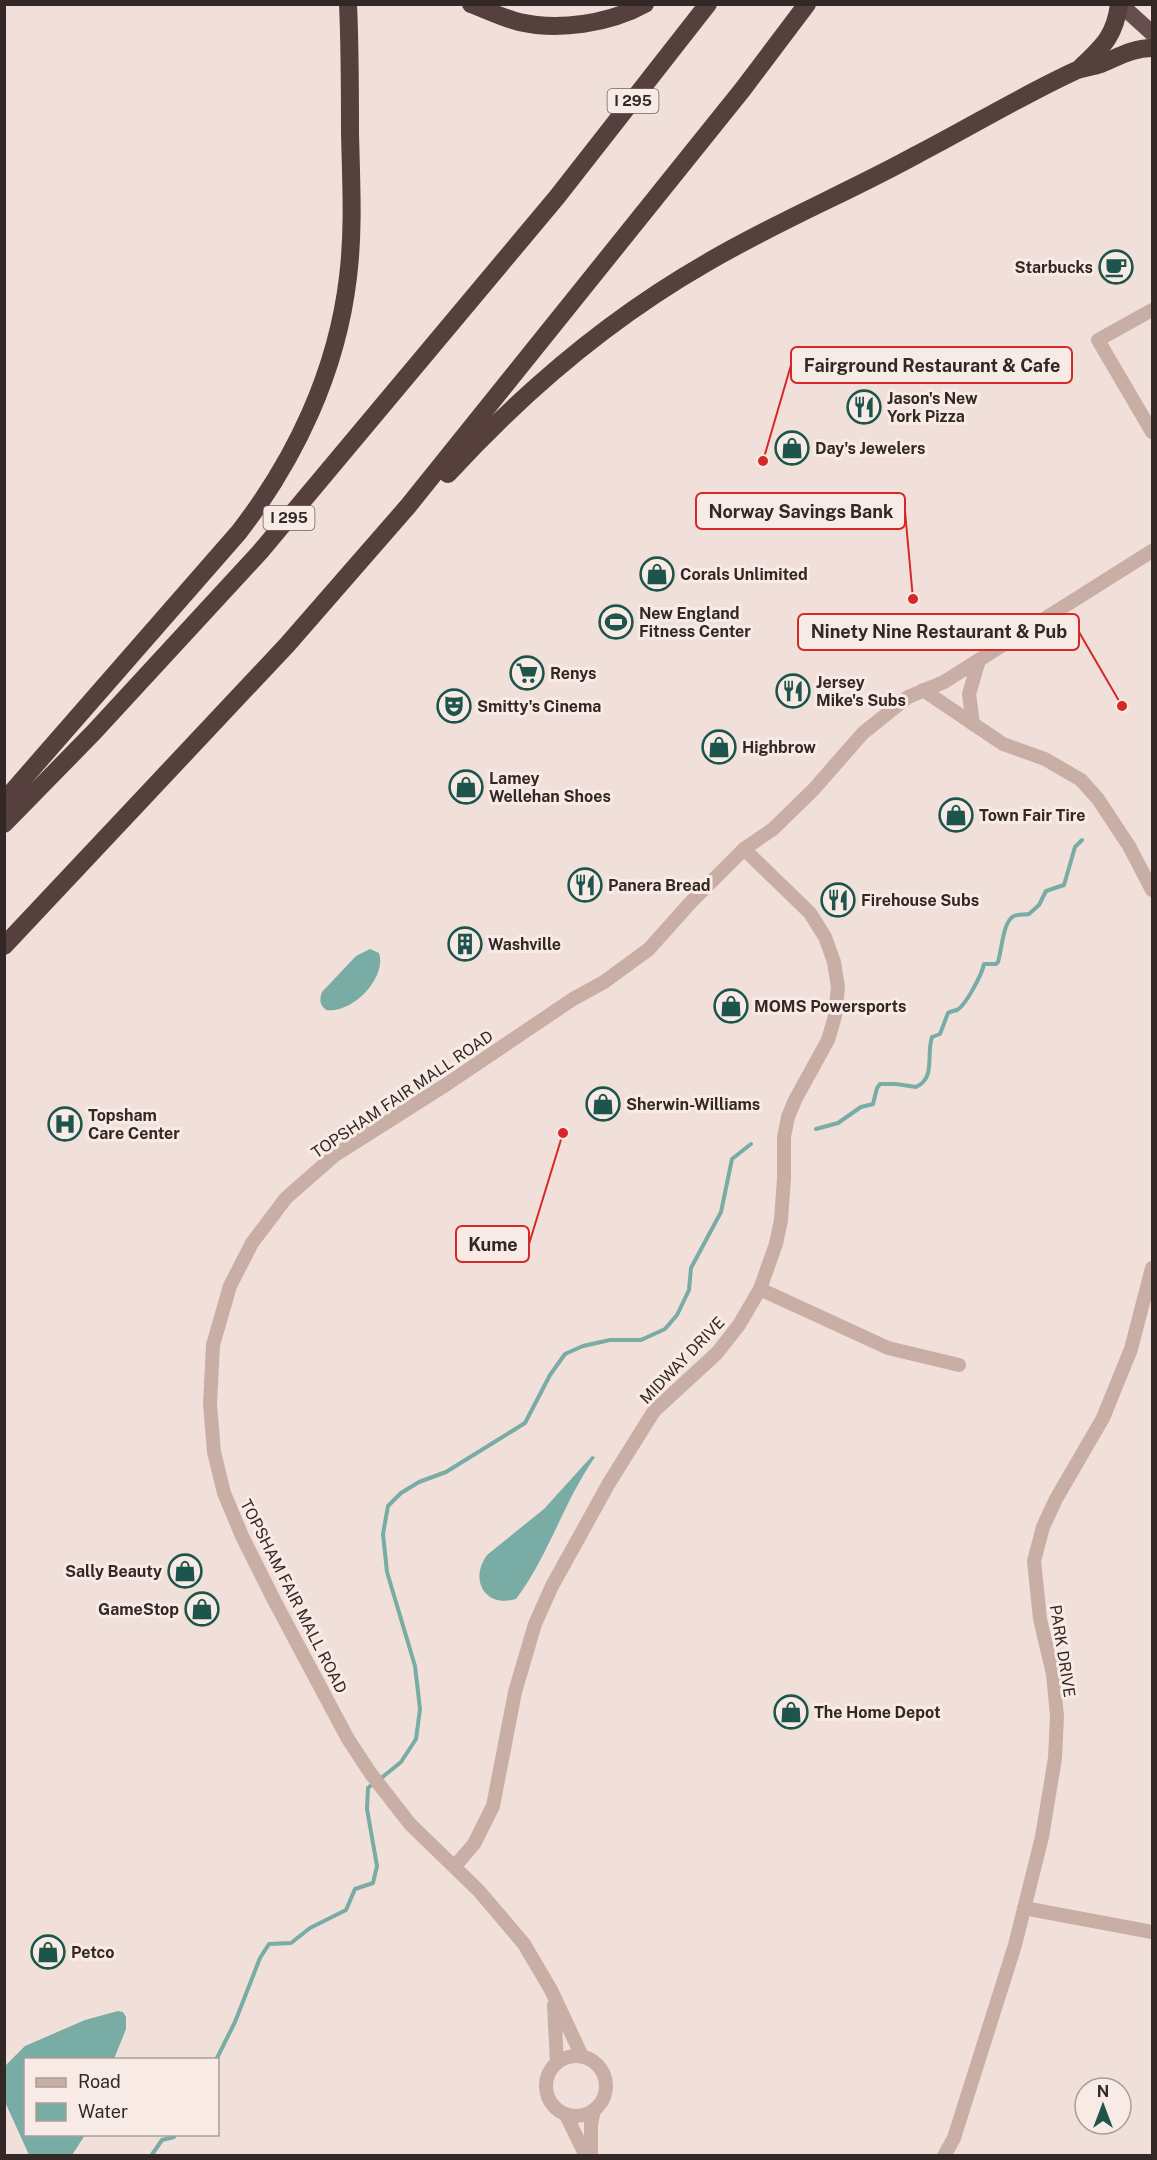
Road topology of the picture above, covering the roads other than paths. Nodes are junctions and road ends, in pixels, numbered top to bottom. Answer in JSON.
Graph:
{"nodes":[{"id":1,"x":348,"y":4,"type":"edge"},
{"id":2,"x":471,"y":4,"type":"edge"},
{"id":3,"x":645,"y":4,"type":"edge"},
{"id":4,"x":708,"y":4,"type":"edge"},
{"id":5,"x":807,"y":4,"type":"edge"},
{"id":6,"x":1120,"y":4,"type":"edge"},
{"id":7,"x":1152,"y":33,"type":"edge"},
{"id":8,"x":1152,"y":48,"type":"edge"},
{"id":9,"x":1078,"y":70,"type":"junction"},
{"id":10,"x":1152,"y":310,"type":"edge"},
{"id":11,"x":1152,"y":432,"type":"edge"},
{"id":12,"x":409,"y":505,"type":"junction"},
{"id":13,"x":1152,"y":551,"type":"edge"},
{"id":14,"x":979,"y":660,"type":"junction"},
{"id":15,"x":923,"y":690,"type":"junction"},
{"id":16,"x":973,"y":724,"type":"junction"},
{"id":17,"x":4,"y":801,"type":"edge"},
{"id":18,"x":4,"y":824,"type":"edge"},
{"id":19,"x":744,"y":849,"type":"junction"},
{"id":20,"x":1152,"y":890,"type":"edge"},
{"id":21,"x":4,"y":946,"type":"edge"},
{"id":22,"x":1152,"y":1268,"type":"edge"},
{"id":23,"x":760,"y":1289,"type":"junction"},
{"id":24,"x":959,"y":1365,"type":"dead end"},
{"id":25,"x":455,"y":1866,"type":"junction"},
{"id":26,"x":1024,"y":1908,"type":"junction"},
{"id":27,"x":1152,"y":1932,"type":"edge"},
{"id":28,"x":554,"y":1997,"type":"junction"},
{"id":29,"x":582,"y":2056,"type":"junction"},
{"id":30,"x":557,"y":2063,"type":"junction"},
{"id":31,"x":594,"y":2110,"type":"junction"},
{"id":32,"x":566,"y":2115,"type":"junction"},
{"id":33,"x":586,"y":2156,"type":"edge"},
{"id":34,"x":591,"y":2156,"type":"edge"},
{"id":35,"x":944,"y":2156,"type":"edge"}],
"edges":[{"from":1,"to":17,"type":"highway"},
{"from":2,"to":3,"type":"highway"},
{"from":4,"to":18,"type":"highway","number":"I 295"},
{"from":5,"to":12,"type":"highway"},
{"from":6,"to":7,"type":"highway"},
{"from":6,"to":9,"type":"highway"},
{"from":8,"to":9,"type":"highway"},
{"from":9,"to":12,"type":"highway"},
{"from":10,"to":11,"type":"street"},
{"from":12,"to":21,"type":"highway"},
{"from":13,"to":14,"type":"street","name":"TOPSHAM FAIR MALL ROAD"},
{"from":14,"to":15,"type":"street","name":"TOPSHAM FAIR MALL ROAD"},
{"from":14,"to":16,"type":"street"},
{"from":15,"to":16,"type":"street"},
{"from":15,"to":19,"type":"street","name":"TOPSHAM FAIR MALL ROAD"},
{"from":16,"to":20,"type":"street"},
{"from":19,"to":23,"type":"street","name":"MIDWAY DRIVE"},
{"from":19,"to":25,"type":"street","name":"TOPSHAM FAIR MALL ROAD"},
{"from":22,"to":26,"type":"street","name":"PARK DRIVE"},
{"from":23,"to":24,"type":"street"},
{"from":23,"to":25,"type":"street","name":"MIDWAY DRIVE"},
{"from":25,"to":28,"type":"street","name":"TOPSHAM FAIR MALL ROAD"},
{"from":26,"to":27,"type":"street"},
{"from":26,"to":35,"type":"street","name":"PARK DRIVE"},
{"from":28,"to":29,"type":"street","name":"TOPSHAM FAIR MALL ROAD"},
{"from":28,"to":30,"type":"street","name":"TOPSHAM FAIR MALL ROAD"},
{"from":29,"to":30,"type":"street"},
{"from":29,"to":31,"type":"street"},
{"from":30,"to":32,"type":"street"},
{"from":31,"to":32,"type":"street"},
{"from":31,"to":34,"type":"street"},
{"from":32,"to":33,"type":"street"}]}
